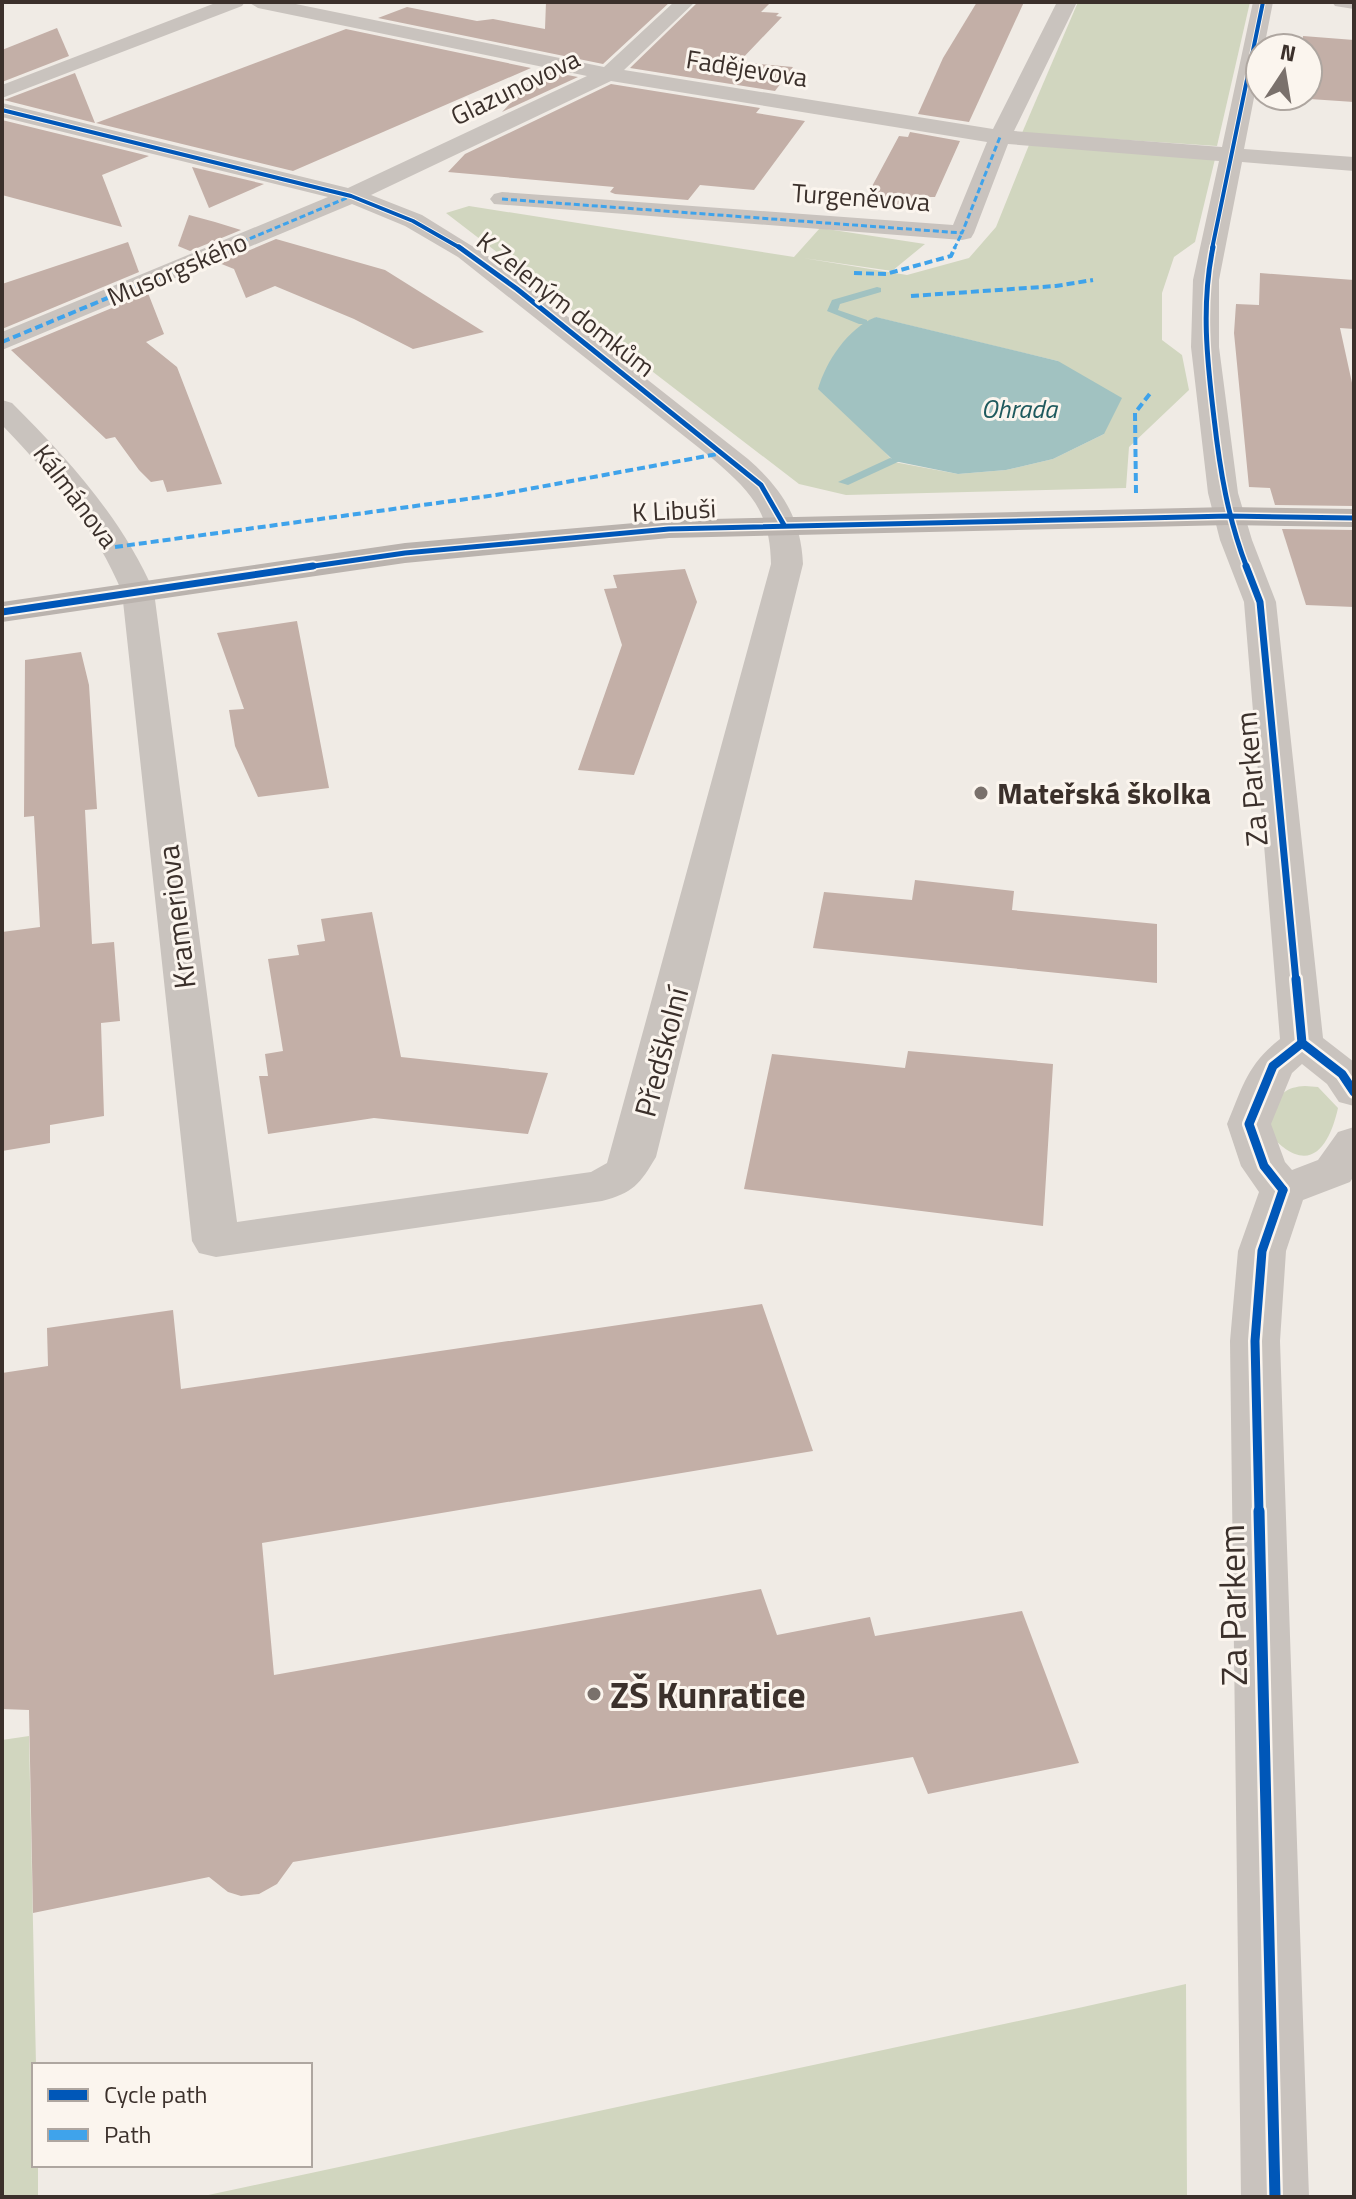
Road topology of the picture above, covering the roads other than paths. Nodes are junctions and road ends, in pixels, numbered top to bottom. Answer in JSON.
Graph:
{"nodes":[{"id":1,"x":235,"y":2,"type":"edge"},
{"id":2,"x":258,"y":2,"type":"edge"},
{"id":3,"x":685,"y":2,"type":"edge"},
{"id":4,"x":1067,"y":2,"type":"edge"},
{"id":5,"x":1263,"y":2,"type":"edge"},
{"id":6,"x":1342,"y":2,"type":"edge"},
{"id":7,"x":1354,"y":3,"type":"edge"},
{"id":8,"x":608,"y":74,"type":"junction"},
{"id":9,"x":2,"y":92,"type":"edge"},
{"id":10,"x":2,"y":110,"type":"edge"},
{"id":11,"x":1000,"y":137,"type":"junction"},
{"id":12,"x":1233,"y":155,"type":"junction"},
{"id":13,"x":1354,"y":164,"type":"edge"},
{"id":14,"x":351,"y":196,"type":"junction"},
{"id":15,"x":502,"y":199,"type":"dead end"},
{"id":16,"x":2,"y":342,"type":"edge"},
{"id":17,"x":2,"y":409,"type":"edge"},
{"id":18,"x":1226,"y":504,"type":"junction"},
{"id":19,"x":1354,"y":518,"type":"edge"},
{"id":20,"x":784,"y":525,"type":"junction"},
{"id":21,"x":138,"y":592,"type":"junction"},
{"id":22,"x":2,"y":612,"type":"edge"},
{"id":23,"x":1302,"y":1043,"type":"junction"},
{"id":24,"x":1354,"y":1092,"type":"edge"},
{"id":25,"x":1354,"y":1142,"type":"edge"},
{"id":26,"x":1283,"y":1190,"type":"junction"},
{"id":27,"x":216,"y":1241,"type":"joint"},
{"id":28,"x":1275,"y":2197,"type":"edge"}],
"edges":[{"from":1,"to":9,"type":"street"},
{"from":2,"to":8,"type":"street","name":"Fadějevova"},
{"from":3,"to":8,"type":"street","name":"Glazunovova"},
{"from":4,"to":11,"type":"street","name":"Turgeněvova"},
{"from":5,"to":12,"type":"street","name":"Za Parkem"},
{"from":6,"to":7,"type":"street"},
{"from":8,"to":11,"type":"street","name":"Fadějevova"},
{"from":8,"to":14,"type":"street","name":"Glazunovova"},
{"from":10,"to":14,"type":"street","name":"K Zeleným domkům"},
{"from":11,"to":12,"type":"street","name":"Fadějevova"},
{"from":11,"to":15,"type":"street","name":"Turgeněvova"},
{"from":12,"to":13,"type":"street","name":"Fadějevova"},
{"from":12,"to":18,"type":"street","name":"Za Parkem"},
{"from":14,"to":16,"type":"street","name":"Musorgského"},
{"from":14,"to":20,"type":"street","name":"K Zeleným domkům"},
{"from":17,"to":21,"type":"street","name":"Kálmánova"},
{"from":18,"to":19,"type":"street","name":"K Libuši"},
{"from":18,"to":20,"type":"street","name":"K Libuši"},
{"from":18,"to":23,"type":"street","name":"Za Parkem"},
{"from":20,"to":21,"type":"street","name":"K Libuši"},
{"from":20,"to":27,"type":"street","name":"Předškolní"},
{"from":21,"to":22,"type":"street","name":"K Libuši"},
{"from":21,"to":27,"type":"street","name":"Krameriova"},
{"from":23,"to":24,"type":"street"},
{"from":23,"to":26,"type":"street"},
{"from":25,"to":26,"type":"street"},
{"from":26,"to":28,"type":"street","name":"Za Parkem"}]}
